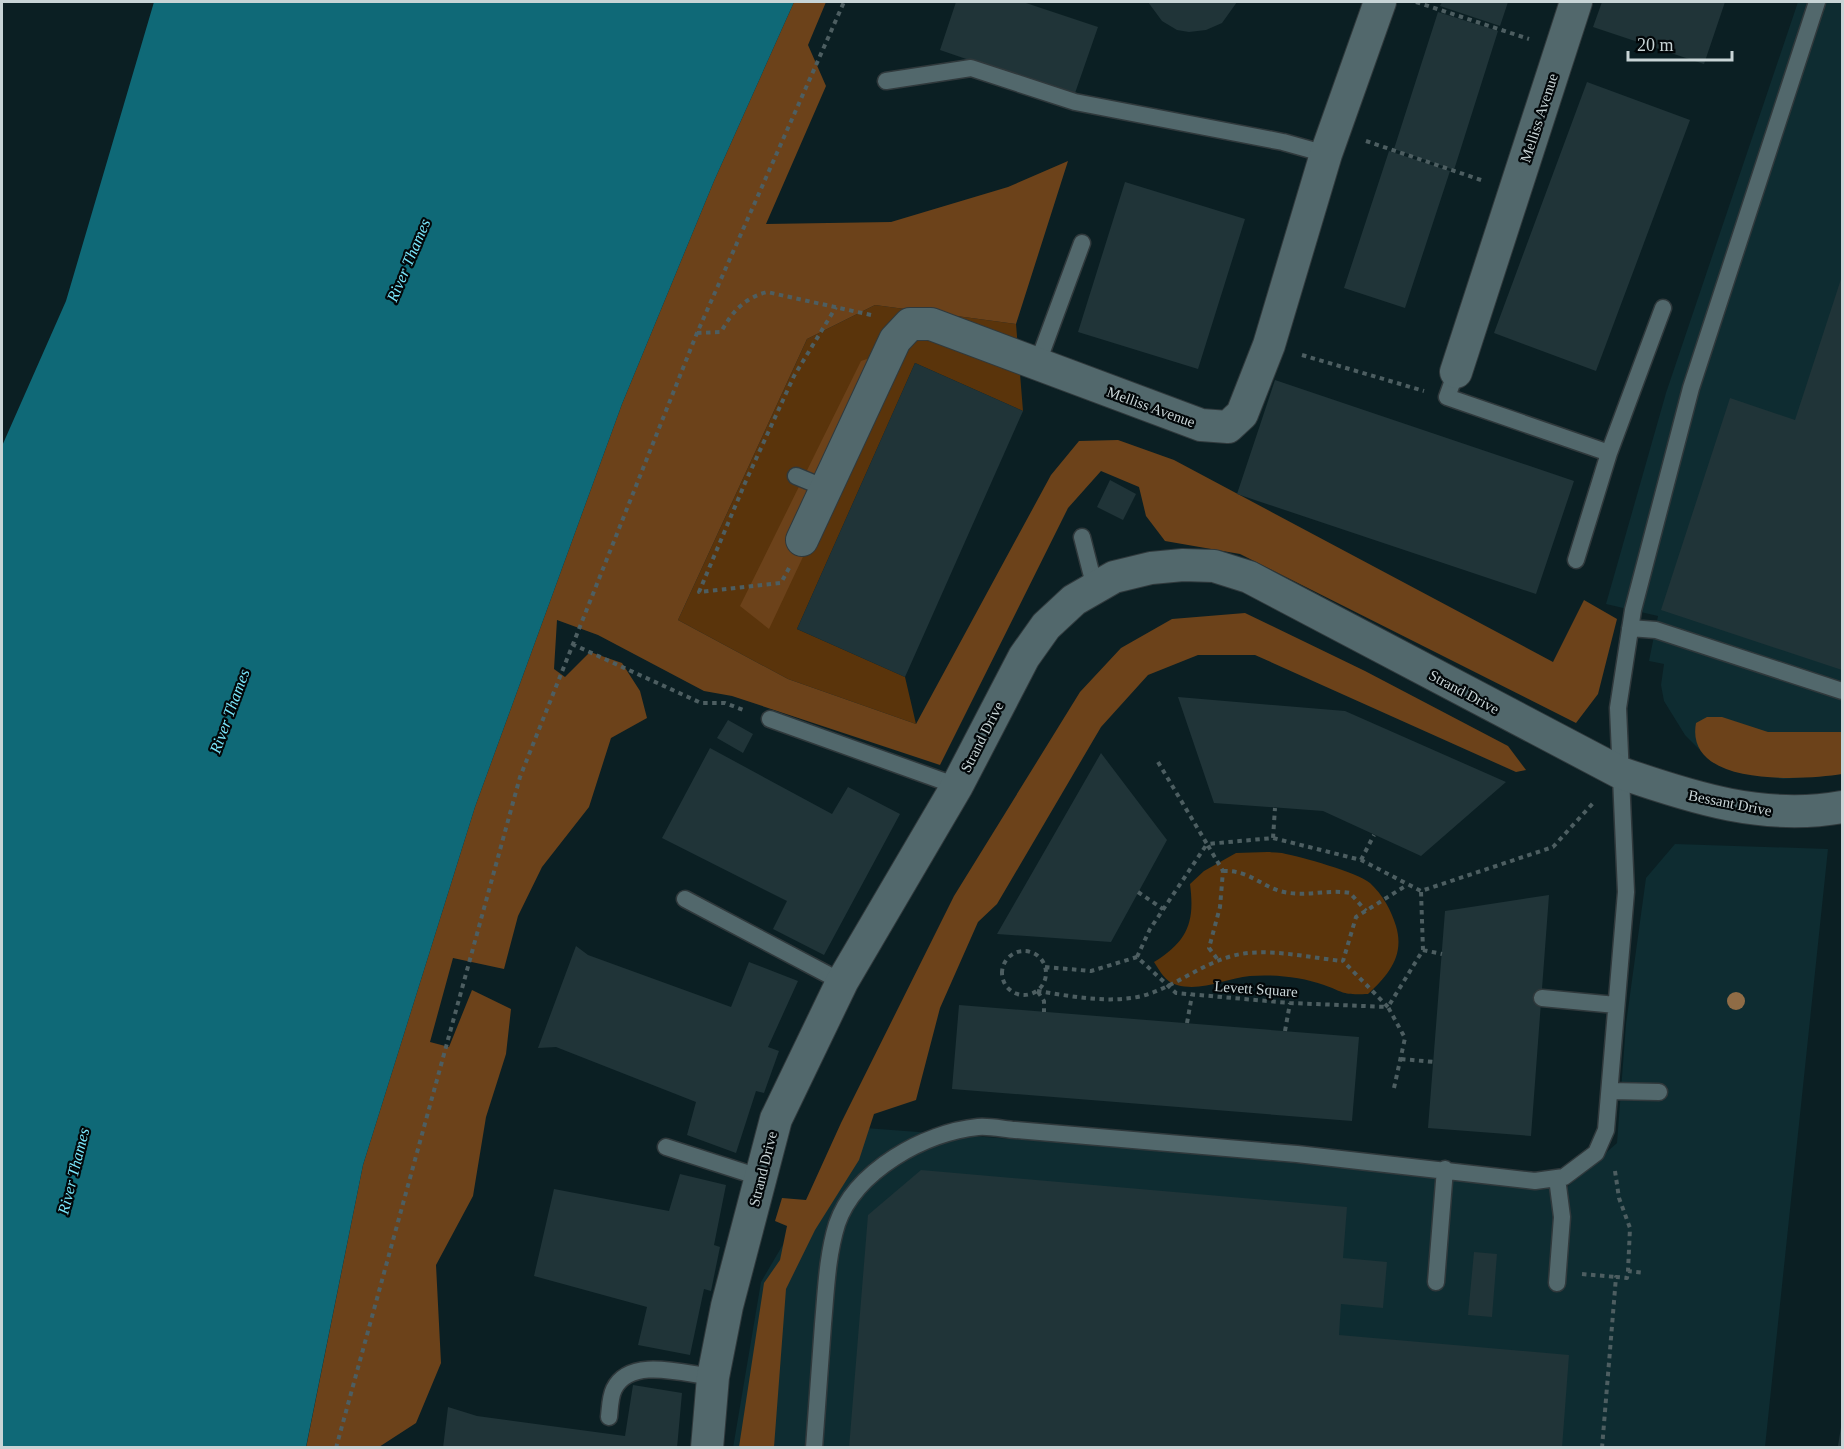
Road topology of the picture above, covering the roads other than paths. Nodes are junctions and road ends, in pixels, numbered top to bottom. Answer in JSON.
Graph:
{"nodes":[{"id":1,"x":1380,"y":2,"type":"edge"},
{"id":2,"x":1576,"y":2,"type":"edge"},
{"id":3,"x":1817,"y":2,"type":"edge"},
{"id":4,"x":886,"y":81,"type":"dead end"},
{"id":5,"x":1330,"y":142,"type":"junction"},
{"id":6,"x":1082,"y":243,"type":"dead end"},
{"id":7,"x":1663,"y":308,"type":"dead end"},
{"id":8,"x":1037,"y":365,"type":"junction"},
{"id":9,"x":1452,"y":385,"type":"joint"},
{"id":10,"x":1610,"y":453,"type":"junction"},
{"id":11,"x":796,"y":476,"type":"dead end"},
{"id":12,"x":825,"y":488,"type":"junction"},
{"id":13,"x":1082,"y":537,"type":"dead end"},
{"id":14,"x":802,"y":540,"type":"dead end"},
{"id":15,"x":1576,"y":560,"type":"dead end"},
{"id":16,"x":1095,"y":588,"type":"junction"},
{"id":17,"x":1630,"y":628,"type":"junction"},
{"id":18,"x":1842,"y":691,"type":"edge"},
{"id":19,"x":770,"y":719,"type":"road end"},
{"id":20,"x":1621,"y":773,"type":"junction"},
{"id":21,"x":957,"y":786,"type":"junction"},
{"id":22,"x":1842,"y":807,"type":"edge"},
{"id":23,"x":685,"y":899,"type":"dead end"},
{"id":24,"x":842,"y":981,"type":"junction"},
{"id":25,"x":1542,"y":998,"type":"dead end"},
{"id":26,"x":1616,"y":1005,"type":"junction"},
{"id":27,"x":1611,"y":1091,"type":"junction"},
{"id":28,"x":1659,"y":1092,"type":"dead end"},
{"id":29,"x":666,"y":1147,"type":"dead end"},
{"id":30,"x":1445,"y":1169,"type":"junction"},
{"id":31,"x":762,"y":1178,"type":"junction"},
{"id":32,"x":1557,"y":1178,"type":"junction"},
{"id":33,"x":1436,"y":1281,"type":"dead end"},
{"id":34,"x":1557,"y":1283,"type":"dead end"},
{"id":35,"x":713,"y":1377,"type":"junction"},
{"id":36,"x":609,"y":1417,"type":"dead end"},
{"id":37,"x":707,"y":1448,"type":"edge"},
{"id":38,"x":814,"y":1448,"type":"edge"}],
"edges":[{"from":1,"to":5,"type":"street","name":"Melliss Avenue"},
{"from":2,"to":9,"type":"street","name":"Melliss Avenue"},
{"from":3,"to":17,"type":"lane"},
{"from":4,"to":5,"type":"lane"},
{"from":5,"to":8,"type":"street","name":"Melliss Avenue"},
{"from":6,"to":8,"type":"lane"},
{"from":7,"to":10,"type":"lane"},
{"from":8,"to":12,"type":"street","name":"Melliss Avenue"},
{"from":9,"to":10,"type":"lane"},
{"from":10,"to":15,"type":"lane"},
{"from":11,"to":12,"type":"lane"},
{"from":12,"to":14,"type":"street"},
{"from":13,"to":16,"type":"lane"},
{"from":16,"to":20,"type":"street","name":"Strand Drive"},
{"from":16,"to":21,"type":"street","name":"Strand Drive"},
{"from":17,"to":18,"type":"lane"},
{"from":17,"to":20,"type":"lane"},
{"from":19,"to":21,"type":"lane"},
{"from":20,"to":22,"type":"street","name":"Bessant Drive"},
{"from":20,"to":26,"type":"lane"},
{"from":21,"to":24,"type":"street","name":"Strand Drive"},
{"from":23,"to":24,"type":"lane"},
{"from":24,"to":31,"type":"street","name":"Strand Drive"},
{"from":25,"to":26,"type":"lane"},
{"from":26,"to":27,"type":"lane"},
{"from":27,"to":28,"type":"lane"},
{"from":27,"to":32,"type":"lane"},
{"from":29,"to":31,"type":"lane"},
{"from":30,"to":32,"type":"lane"},
{"from":30,"to":33,"type":"lane"},
{"from":30,"to":38,"type":"lane"},
{"from":31,"to":35,"type":"street","name":"Strand Drive"},
{"from":32,"to":34,"type":"lane"},
{"from":35,"to":36,"type":"lane"},
{"from":35,"to":37,"type":"street","name":"Strand Drive"}]}
